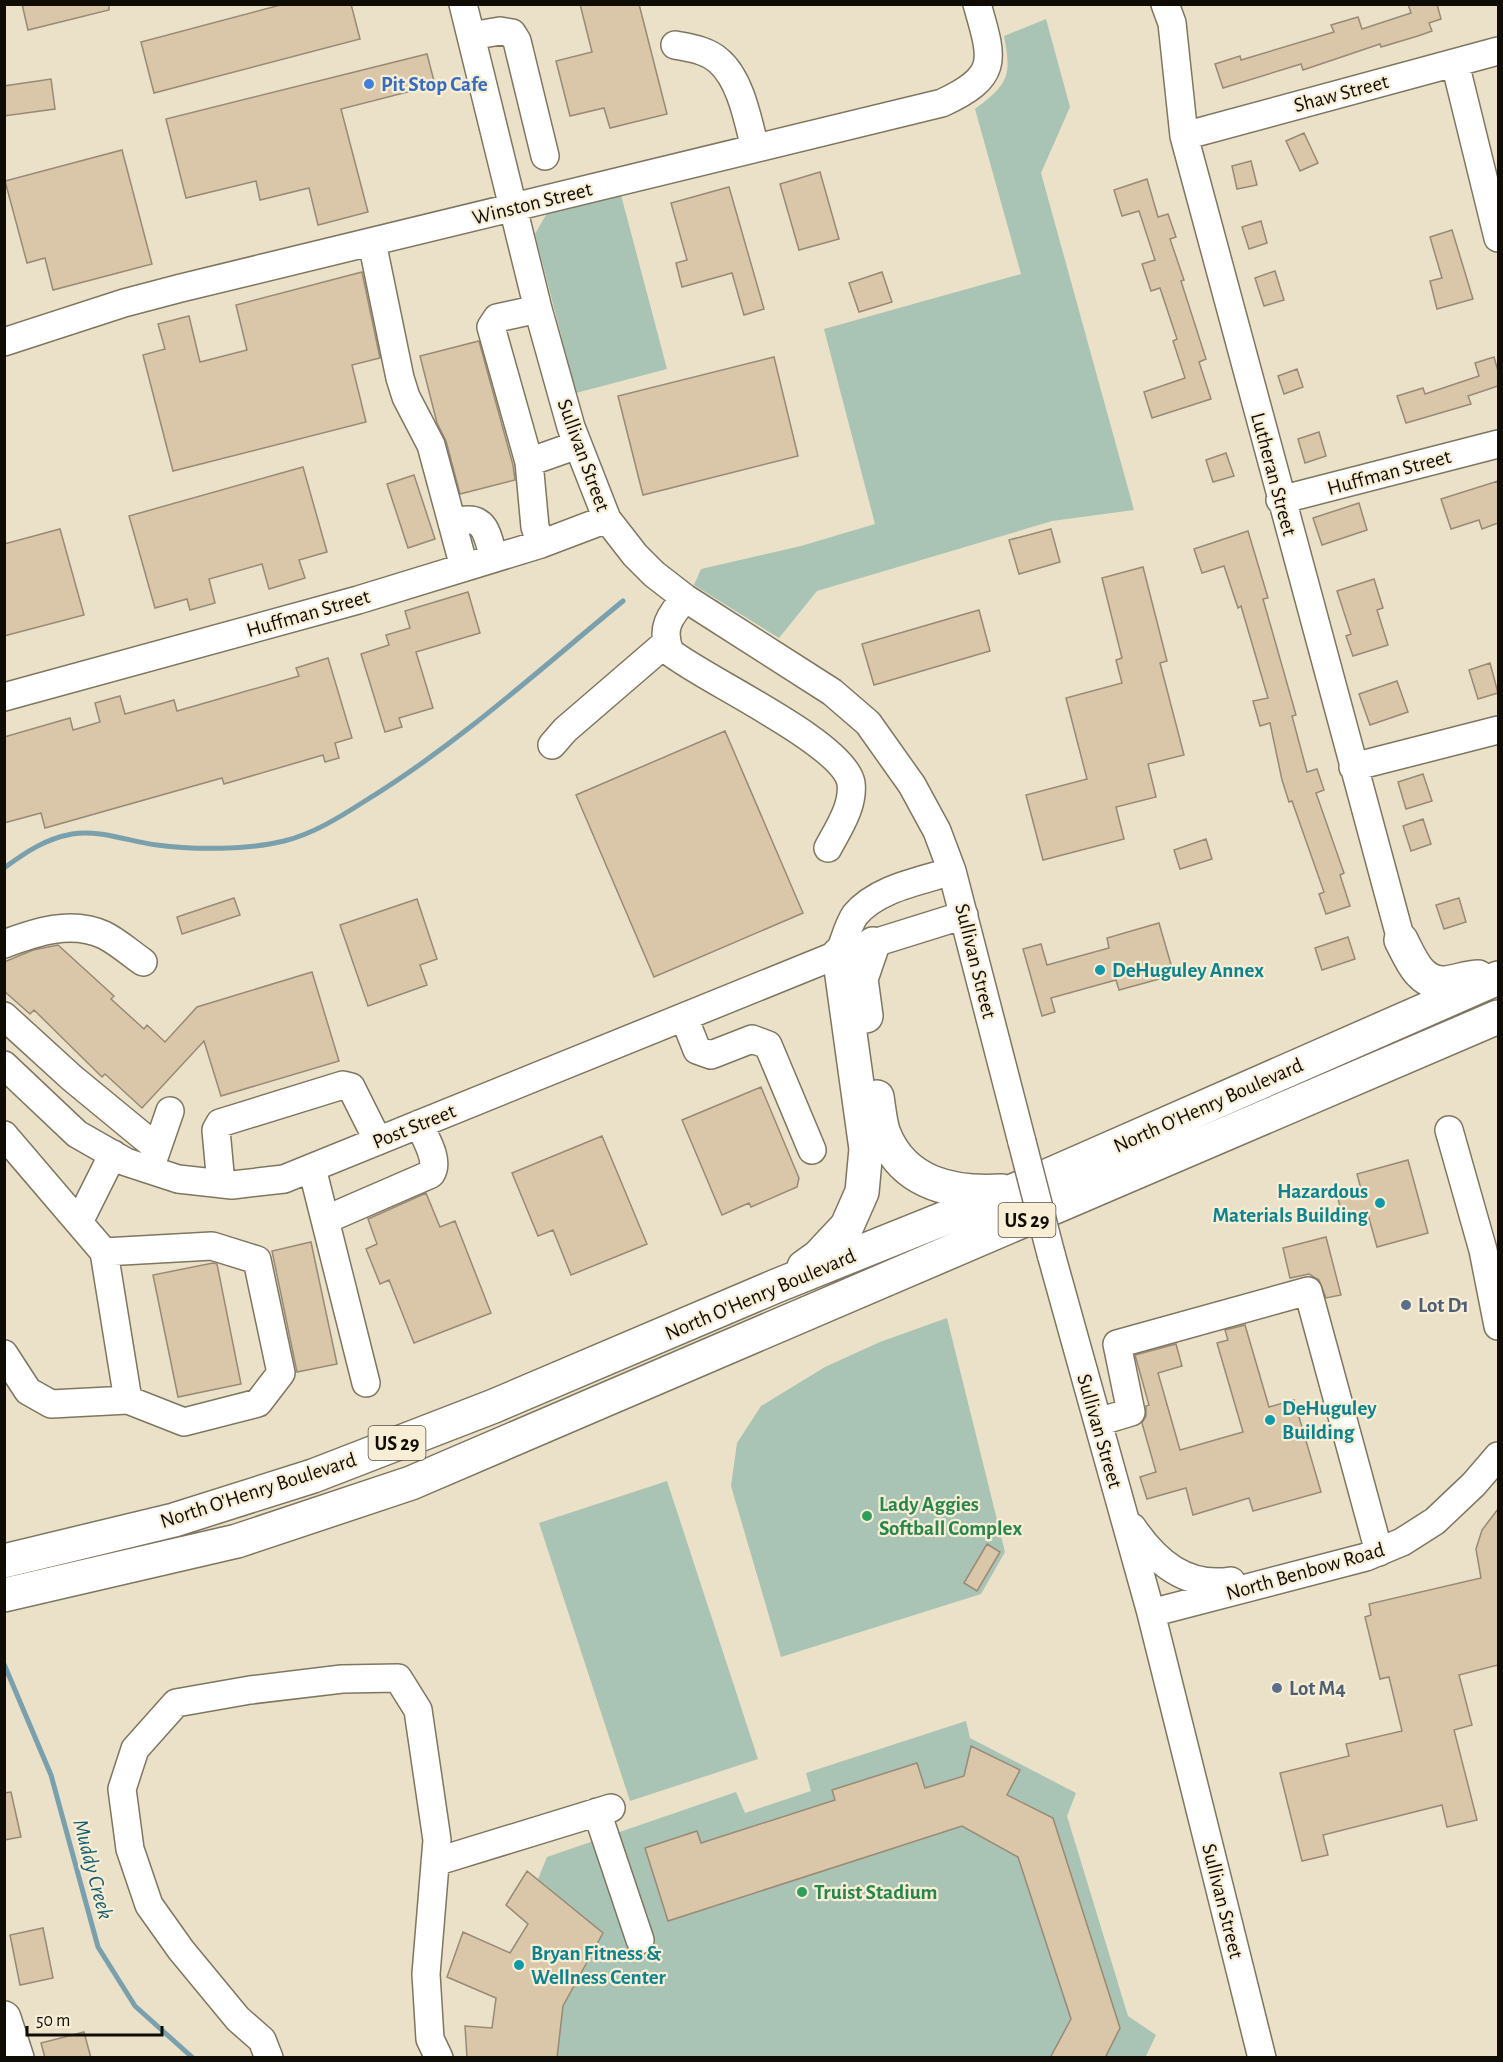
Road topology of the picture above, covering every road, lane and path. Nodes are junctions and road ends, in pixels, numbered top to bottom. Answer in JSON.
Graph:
{"nodes":[{"id":1,"x":463,"y":4,"type":"edge"},
{"id":2,"x":977,"y":4,"type":"edge"},
{"id":3,"x":1165,"y":4,"type":"edge"},
{"id":4,"x":471,"y":36,"type":"junction"},
{"id":5,"x":675,"y":45,"type":"dead end"},
{"id":6,"x":1498,"y":51,"type":"edge"},
{"id":7,"x":1455,"y":63,"type":"junction"},
{"id":8,"x":1184,"y":136,"type":"junction"},
{"id":9,"x":755,"y":148,"type":"junction"},
{"id":10,"x":545,"y":156,"type":"dead end"},
{"id":11,"x":512,"y":208,"type":"junction"},
{"id":12,"x":1498,"y":238,"type":"edge"},
{"id":13,"x":372,"y":242,"type":"junction"},
{"id":14,"x":537,"y":309,"type":"junction"},
{"id":15,"x":4,"y":342,"type":"edge"},
{"id":16,"x":1498,"y":444,"type":"edge"},
{"id":17,"x":577,"y":445,"type":"junction"},
{"id":18,"x":529,"y":462,"type":"junction"},
{"id":19,"x":1280,"y":500,"type":"junction"},
{"id":20,"x":607,"y":519,"type":"junction"},
{"id":21,"x":452,"y":523,"type":"junction"},
{"id":22,"x":541,"y":544,"type":"junction"},
{"id":23,"x":494,"y":558,"type":"junction"},
{"id":24,"x":465,"y":567,"type":"junction"},
{"id":25,"x":685,"y":598,"type":"junction"},
{"id":26,"x":666,"y":643,"type":"junction"},
{"id":27,"x":4,"y":697,"type":"edge"},
{"id":28,"x":1498,"y":730,"type":"edge"},
{"id":29,"x":552,"y":745,"type":"dead end"},
{"id":30,"x":1353,"y":767,"type":"junction"},
{"id":31,"x":828,"y":848,"type":"dead end"},
{"id":32,"x":952,"y":871,"type":"junction"},
{"id":33,"x":964,"y":915,"type":"junction"},
{"id":34,"x":1401,"y":940,"type":"junction"},
{"id":35,"x":4,"y":944,"type":"edge"},
{"id":36,"x":873,"y":944,"type":"junction"},
{"id":37,"x":839,"y":954,"type":"junction"},
{"id":38,"x":143,"y":962,"type":"dead end"},
{"id":39,"x":1498,"y":977,"type":"edge"},
{"id":40,"x":4,"y":1016,"type":"edge"},
{"id":41,"x":684,"y":1017,"type":"junction"},
{"id":42,"x":1498,"y":1017,"type":"edge"},
{"id":43,"x":1377,"y":1030,"type":"junction"},
{"id":44,"x":4,"y":1065,"type":"edge"},
{"id":45,"x":170,"y":1111,"type":"dead end"},
{"id":46,"x":419,"y":1124,"type":"junction"},
{"id":47,"x":1449,"y":1130,"type":"dead end"},
{"id":48,"x":4,"y":1135,"type":"edge"},
{"id":49,"x":378,"y":1141,"type":"junction"},
{"id":50,"x":812,"y":1150,"type":"dead end"},
{"id":51,"x":113,"y":1154,"type":"junction"},
{"id":52,"x":154,"y":1159,"type":"junction"},
{"id":53,"x":312,"y":1168,"type":"junction"},
{"id":54,"x":221,"y":1184,"type":"junction"},
{"id":55,"x":1016,"y":1190,"type":"junction"},
{"id":56,"x":325,"y":1220,"type":"junction"},
{"id":57,"x":79,"y":1222,"type":"junction"},
{"id":58,"x":104,"y":1252,"type":"junction"},
{"id":59,"x":776,"y":1286,"type":"junction"},
{"id":60,"x":1498,"y":1326,"type":"edge"},
{"id":61,"x":4,"y":1354,"type":"edge"},
{"id":62,"x":366,"y":1383,"type":"dead end"},
{"id":63,"x":128,"y":1400,"type":"junction"},
{"id":64,"x":1098,"y":1422,"type":"junction"},
{"id":65,"x":1498,"y":1456,"type":"edge"},
{"id":66,"x":1124,"y":1516,"type":"junction"},
{"id":67,"x":1379,"y":1552,"type":"junction"},
{"id":68,"x":4,"y":1561,"type":"edge"},
{"id":69,"x":1288,"y":1577,"type":"junction"},
{"id":70,"x":4,"y":1595,"type":"edge"},
{"id":71,"x":1152,"y":1613,"type":"junction"},
{"id":72,"x":435,"y":1862,"type":"junction"},
{"id":73,"x":640,"y":1940,"type":"dead end"},
{"id":74,"x":4,"y":2018,"type":"edge"},
{"id":75,"x":17,"y":2058,"type":"edge"},
{"id":76,"x":269,"y":2058,"type":"edge"},
{"id":77,"x":440,"y":2058,"type":"edge"},
{"id":78,"x":1262,"y":2058,"type":"edge"}],
"edges":[{"from":1,"to":4,"type":"street","name":"Sullivan Street"},
{"from":2,"to":9,"type":"street","name":"Winston Street"},
{"from":3,"to":8,"type":"street","name":"Lutheran Street"},
{"from":4,"to":10,"type":"street"},
{"from":4,"to":11,"type":"street","name":"Sullivan Street"},
{"from":5,"to":9,"type":"street"},
{"from":6,"to":7,"type":"street","name":"Shaw Street"},
{"from":7,"to":8,"type":"street","name":"Shaw Street"},
{"from":7,"to":12,"type":"street"},
{"from":8,"to":19,"type":"street","name":"Lutheran Street"},
{"from":9,"to":11,"type":"street","name":"Winston Street"},
{"from":11,"to":13,"type":"street","name":"Winston Street"},
{"from":11,"to":14,"type":"street","name":"Sullivan Street"},
{"from":13,"to":15,"type":"street","name":"Winston Street"},
{"from":13,"to":21,"type":"street"},
{"from":14,"to":17,"type":"street","name":"Sullivan Street"},
{"from":14,"to":18,"type":"street"},
{"from":16,"to":19,"type":"street","name":"Huffman Street"},
{"from":17,"to":18,"type":"street"},
{"from":17,"to":20,"type":"street","name":"Sullivan Street"},
{"from":18,"to":22,"type":"street"},
{"from":19,"to":30,"type":"street","name":"Lutheran Street"},
{"from":20,"to":22,"type":"street","name":"Huffman Street"},
{"from":20,"to":25,"type":"street","name":"Sullivan Street"},
{"from":21,"to":23,"type":"street"},
{"from":21,"to":24,"type":"street"},
{"from":22,"to":23,"type":"street","name":"Huffman Street"},
{"from":23,"to":24,"type":"street","name":"Huffman Street"},
{"from":24,"to":27,"type":"street","name":"Huffman Street"},
{"from":25,"to":26,"type":"street"},
{"from":25,"to":32,"type":"street","name":"Sullivan Street"},
{"from":26,"to":29,"type":"street"},
{"from":26,"to":31,"type":"street"},
{"from":28,"to":30,"type":"street"},
{"from":30,"to":34,"type":"street","name":"Lutheran Street"},
{"from":32,"to":33,"type":"street","name":"Sullivan Street"},
{"from":32,"to":37,"type":"street"},
{"from":33,"to":36,"type":"street","name":"Post Street"},
{"from":33,"to":64,"type":"street","name":"Sullivan Street","bridge":true},
{"from":34,"to":39,"type":"main road"},
{"from":34,"to":43,"type":"main road"},
{"from":35,"to":38,"type":"street"},
{"from":36,"to":37,"type":"street","name":"Post Street"},
{"from":36,"to":55,"type":"main road"},
{"from":37,"to":41,"type":"street","name":"Post Street"},
{"from":37,"to":59,"type":"main road"},
{"from":39,"to":43,"type":"main road","name":"North O'Henry Boulevard","number":"US 29"},
{"from":40,"to":52,"type":"street"},
{"from":41,"to":46,"type":"street","name":"Post Street"},
{"from":41,"to":50,"type":"street"},
{"from":42,"to":70,"type":"main road","name":"North O'Henry Boulevard","number":"US 29"},
{"from":43,"to":55,"type":"main road","name":"North O'Henry Boulevard","number":"US 29"},
{"from":44,"to":51,"type":"street","name":"Post Street"},
{"from":45,"to":52,"type":"street"},
{"from":46,"to":49,"type":"street","name":"Post Street"},
{"from":46,"to":56,"type":"street"},
{"from":47,"to":60,"type":"street"},
{"from":48,"to":57,"type":"street"},
{"from":49,"to":53,"type":"street","name":"Post Street"},
{"from":49,"to":54,"type":"street"},
{"from":51,"to":52,"type":"street","name":"Post Street"},
{"from":51,"to":57,"type":"street"},
{"from":52,"to":54,"type":"street","name":"Post Street"},
{"from":53,"to":54,"type":"street","name":"Post Street"},
{"from":53,"to":56,"type":"street"},
{"from":55,"to":59,"type":"main road","name":"North O'Henry Boulevard","number":"US 29"},
{"from":56,"to":62,"type":"street"},
{"from":57,"to":58,"type":"street"},
{"from":58,"to":63,"type":"street"},
{"from":58,"to":63,"type":"street"},
{"from":59,"to":68,"type":"main road","name":"North O'Henry Boulevard","number":"US 29"},
{"from":61,"to":63,"type":"street"},
{"from":64,"to":66,"type":"street","name":"Sullivan Street"},
{"from":64,"to":67,"type":"street"},
{"from":65,"to":67,"type":"street","name":"North Benbow Road"},
{"from":66,"to":69,"type":"street"},
{"from":66,"to":71,"type":"street","name":"Sullivan Street"},
{"from":67,"to":69,"type":"street","name":"North Benbow Road"},
{"from":69,"to":71,"type":"street","name":"North Benbow Road"},
{"from":71,"to":78,"type":"street","name":"Sullivan Street"},
{"from":72,"to":73,"type":"street"},
{"from":72,"to":76,"type":"street"},
{"from":72,"to":77,"type":"street"},
{"from":74,"to":75,"type":"main road"}]}
